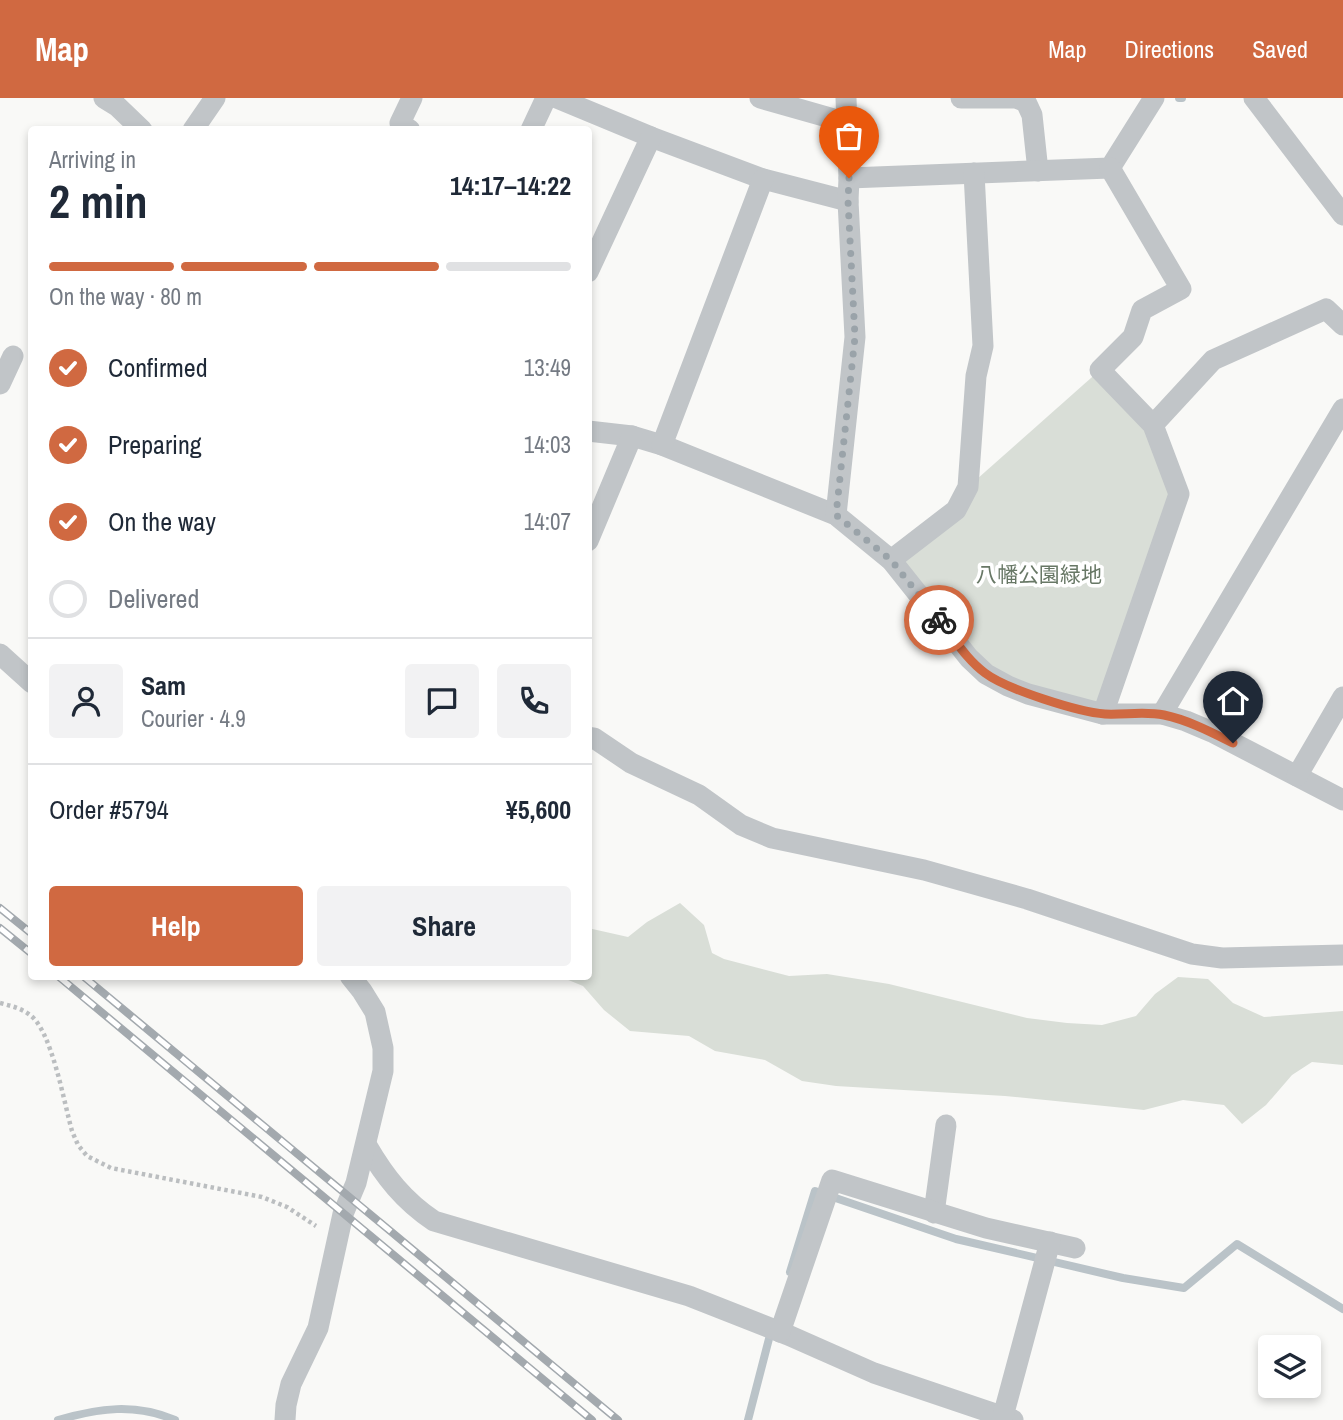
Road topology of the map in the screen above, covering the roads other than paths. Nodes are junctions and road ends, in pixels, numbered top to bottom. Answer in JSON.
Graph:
{"nodes":[{"id":1,"x":104,"y":98,"type":"edge"},
{"id":2,"x":215,"y":98,"type":"edge"},
{"id":3,"x":412,"y":98,"type":"edge"},
{"id":4,"x":546,"y":98,"type":"edge"},
{"id":5,"x":557,"y":98,"type":"edge"},
{"id":6,"x":760,"y":98,"type":"edge"},
{"id":7,"x":846,"y":98,"type":"edge"},
{"id":8,"x":961,"y":98,"type":"edge"},
{"id":9,"x":1154,"y":98,"type":"edge"},
{"id":10,"x":1254,"y":98,"type":"edge"},
{"id":11,"x":848,"y":123,"type":"junction"},
{"id":12,"x":138,"y":126,"type":"edge"},
{"id":13,"x":196,"y":126,"type":"edge"},
{"id":14,"x":405,"y":126,"type":"edge"},
{"id":15,"x":533,"y":126,"type":"edge"},
{"id":16,"x":651,"y":138,"type":"junction"},
{"id":17,"x":1110,"y":168,"type":"junction"},
{"id":18,"x":1038,"y":171,"type":"junction"},
{"id":19,"x":974,"y":173,"type":"junction"},
{"id":20,"x":849,"y":178,"type":"junction"},
{"id":21,"x":763,"y":179,"type":"junction"},
{"id":22,"x":848,"y":201,"type":"junction"},
{"id":23,"x":1343,"y":215,"type":"edge"},
{"id":24,"x":592,"y":263,"type":"edge"},
{"id":25,"x":1343,"y":325,"type":"edge"},
{"id":26,"x":13,"y":356,"type":"dead end"},
{"id":27,"x":0,"y":384,"type":"edge"},
{"id":28,"x":1343,"y":409,"type":"edge"},
{"id":29,"x":1153,"y":425,"type":"junction"},
{"id":30,"x":592,"y":431,"type":"edge"},
{"id":31,"x":632,"y":436,"type":"junction"},
{"id":32,"x":662,"y":445,"type":"junction"},
{"id":33,"x":836,"y":515,"type":"junction"},
{"id":34,"x":592,"y":531,"type":"edge"},
{"id":35,"x":891,"y":560,"type":"junction"},
{"id":36,"x":0,"y":654,"type":"edge"},
{"id":37,"x":28,"y":679,"type":"edge"},
{"id":38,"x":1343,"y":697,"type":"edge"},
{"id":39,"x":1103,"y":714,"type":"junction"},
{"id":40,"x":1161,"y":714,"type":"junction"},
{"id":41,"x":592,"y":738,"type":"edge"},
{"id":42,"x":1297,"y":776,"type":"junction"},
{"id":43,"x":1343,"y":800,"type":"edge"},
{"id":44,"x":1343,"y":955,"type":"edge"},
{"id":45,"x":353,"y":980,"type":"edge"},
{"id":46,"x":946,"y":1125,"type":"dead end"},
{"id":47,"x":367,"y":1146,"type":"junction"},
{"id":48,"x":934,"y":1213,"type":"junction"},
{"id":49,"x":1051,"y":1242,"type":"junction"},
{"id":50,"x":1075,"y":1248,"type":"dead end"},
{"id":51,"x":780,"y":1332,"type":"junction"},
{"id":52,"x":1006,"y":1419,"type":"edge"},
{"id":53,"x":285,"y":1420,"type":"edge"}],
"edges":[{"from":1,"to":12,"type":"street"},
{"from":2,"to":13,"type":"street"},
{"from":3,"to":14,"type":"street"},
{"from":4,"to":15,"type":"street"},
{"from":5,"to":16,"type":"street"},
{"from":6,"to":11,"type":"street"},
{"from":7,"to":11,"type":"street"},
{"from":8,"to":18,"type":"street"},
{"from":9,"to":17,"type":"street"},
{"from":10,"to":23,"type":"street"},
{"from":11,"to":20,"type":"street"},
{"from":16,"to":21,"type":"street"},
{"from":16,"to":24,"type":"street"},
{"from":17,"to":18,"type":"street"},
{"from":17,"to":29,"type":"street"},
{"from":18,"to":19,"type":"street"},
{"from":19,"to":20,"type":"street"},
{"from":19,"to":35,"type":"street"},
{"from":20,"to":22,"type":"street"},
{"from":21,"to":22,"type":"street"},
{"from":21,"to":32,"type":"street"},
{"from":22,"to":33,"type":"street"},
{"from":25,"to":29,"type":"street"},
{"from":26,"to":27,"type":"street"},
{"from":28,"to":40,"type":"street"},
{"from":29,"to":39,"type":"street"},
{"from":30,"to":31,"type":"street"},
{"from":31,"to":32,"type":"street"},
{"from":31,"to":34,"type":"street"},
{"from":32,"to":33,"type":"street"},
{"from":33,"to":35,"type":"street"},
{"from":35,"to":39,"type":"street"},
{"from":36,"to":37,"type":"street"},
{"from":38,"to":42,"type":"street"},
{"from":39,"to":40,"type":"street"},
{"from":40,"to":42,"type":"street"},
{"from":41,"to":44,"type":"street"},
{"from":42,"to":43,"type":"street"},
{"from":45,"to":47,"type":"street"},
{"from":46,"to":48,"type":"street"},
{"from":47,"to":51,"type":"street"},
{"from":47,"to":53,"type":"street"},
{"from":48,"to":49,"type":"street"},
{"from":48,"to":51,"type":"street"},
{"from":49,"to":50,"type":"street"},
{"from":49,"to":52,"type":"street"},
{"from":51,"to":52,"type":"street"}]}
